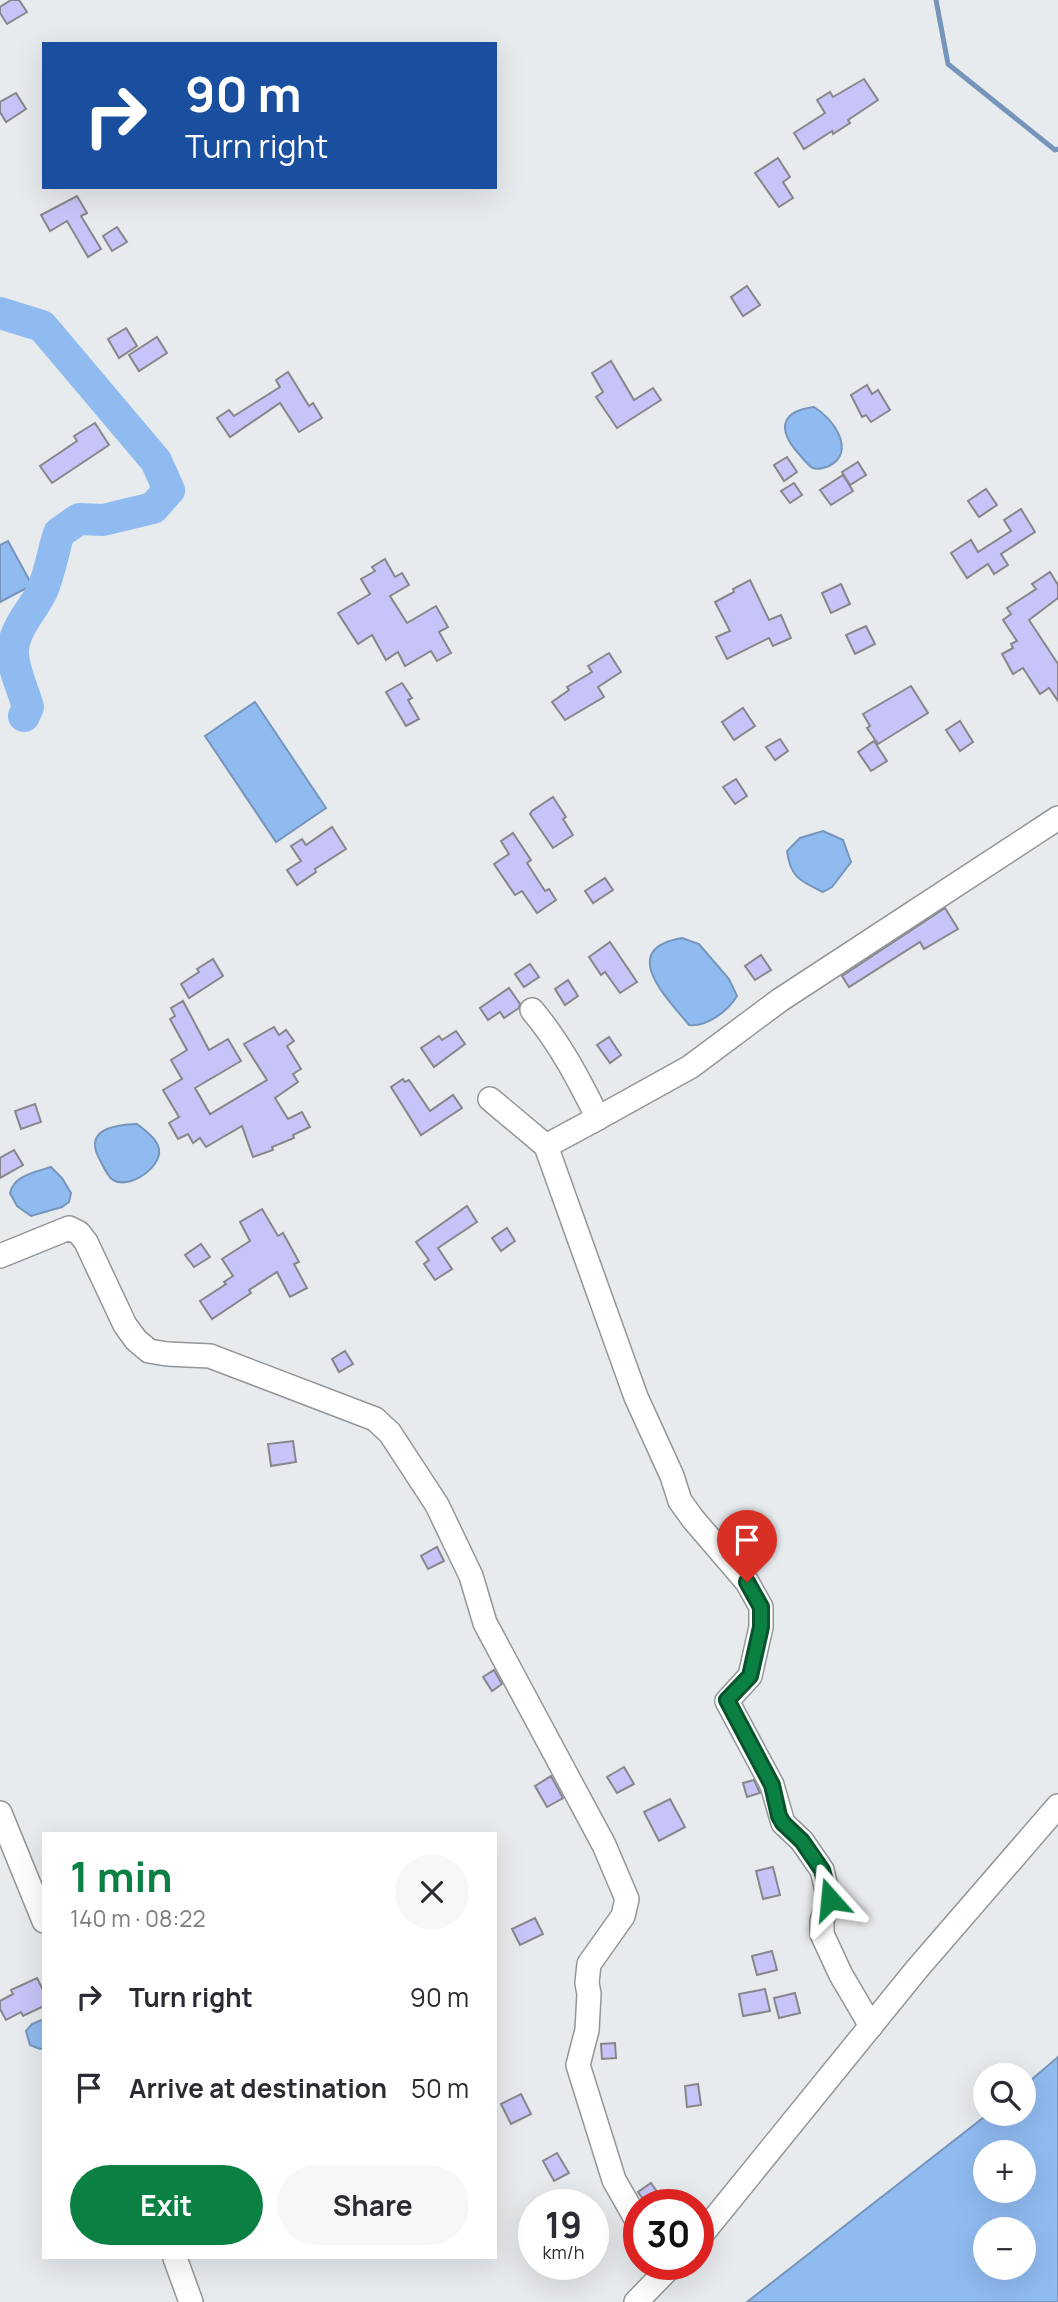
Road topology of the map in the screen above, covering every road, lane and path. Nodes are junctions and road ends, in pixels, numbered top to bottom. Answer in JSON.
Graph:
{"nodes":[{"id":1,"x":1058,"y":818,"type":"edge"},
{"id":2,"x":532,"y":1010,"type":"dead end"},
{"id":3,"x":490,"y":1099,"type":"dead end"},
{"id":4,"x":598,"y":1118,"type":"junction"},
{"id":5,"x":546,"y":1146,"type":"junction"},
{"id":6,"x":0,"y":1256,"type":"edge"},
{"id":7,"x":1058,"y":1806,"type":"edge"},
{"id":8,"x":0,"y":1813,"type":"edge"},
{"id":9,"x":42,"y":1916,"type":"edge"},
{"id":10,"x":871,"y":2026,"type":"junction"},
{"id":11,"x":623,"y":2196,"type":"edge"},
{"id":12,"x":714,"y":2219,"type":"edge"},
{"id":13,"x":175,"y":2259,"type":"edge"},
{"id":14,"x":656,"y":2280,"type":"edge"},
{"id":15,"x":191,"y":2302,"type":"edge"},
{"id":16,"x":636,"y":2302,"type":"edge"}],
"edges":[{"from":1,"to":4,"type":"street"},
{"from":2,"to":4,"type":"street"},
{"from":3,"to":5,"type":"street"},
{"from":4,"to":5,"type":"street"},
{"from":5,"to":10,"type":"street"},
{"from":6,"to":11,"type":"street"},
{"from":7,"to":10,"type":"street"},
{"from":8,"to":9,"type":"street"},
{"from":10,"to":12,"type":"street"},
{"from":13,"to":15,"type":"street"},
{"from":14,"to":16,"type":"street"}]}
